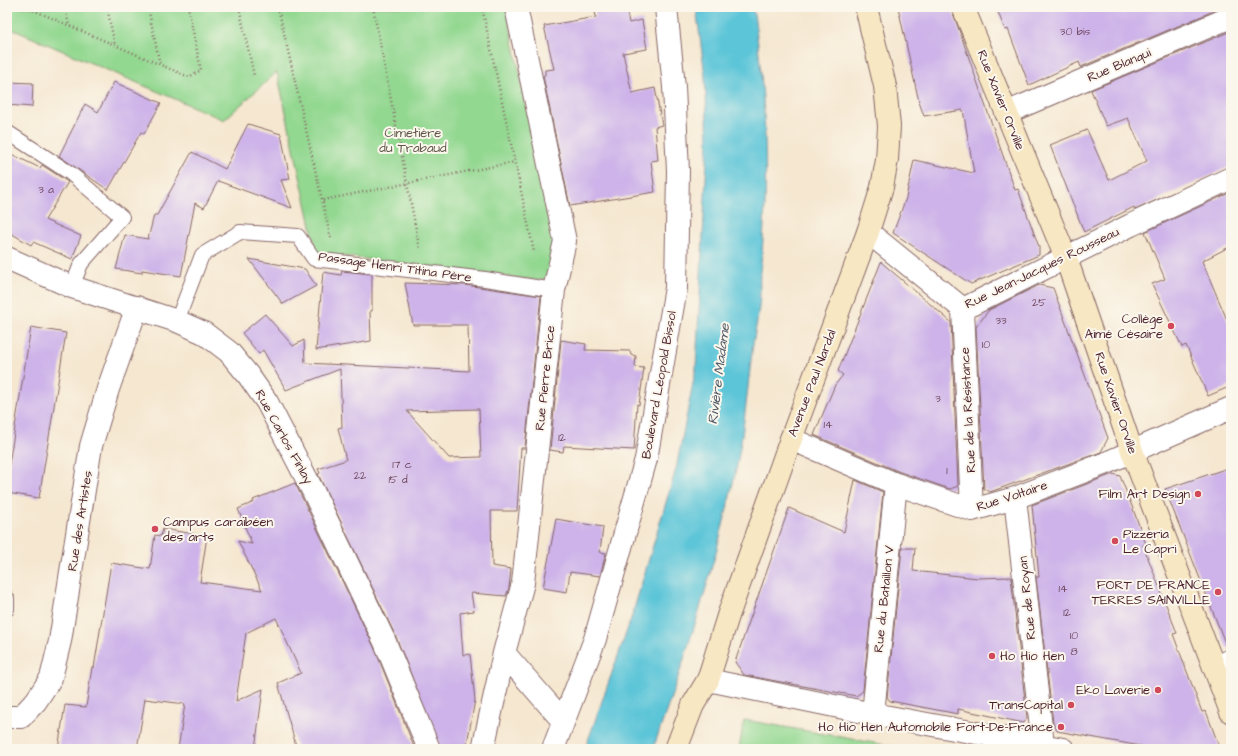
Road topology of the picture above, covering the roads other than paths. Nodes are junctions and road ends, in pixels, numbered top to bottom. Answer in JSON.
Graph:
{"nodes":[{"id":1,"x":516,"y":7,"type":"edge"},
{"id":2,"x":666,"y":7,"type":"edge"},
{"id":3,"x":866,"y":7,"type":"edge"},
{"id":4,"x":963,"y":7,"type":"edge"},
{"id":5,"x":1231,"y":17,"type":"edge"},
{"id":6,"x":1006,"y":113,"type":"junction"},
{"id":7,"x":7,"y":132,"type":"edge"},
{"id":8,"x":1231,"y":178,"type":"edge"},
{"id":9,"x":868,"y":232,"type":"junction"},
{"id":10,"x":7,"y":258,"type":"edge"},
{"id":11,"x":1066,"y":258,"type":"junction"},
{"id":12,"x":72,"y":287,"type":"junction"},
{"id":13,"x":554,"y":290,"type":"junction"},
{"id":14,"x":137,"y":307,"type":"junction"},
{"id":15,"x":963,"y":309,"type":"junction"},
{"id":16,"x":177,"y":321,"type":"junction"},
{"id":17,"x":1231,"y":408,"type":"edge"},
{"id":18,"x":791,"y":439,"type":"junction"},
{"id":19,"x":1132,"y":451,"type":"junction"},
{"id":20,"x":896,"y":484,"type":"junction"},
{"id":21,"x":1015,"y":498,"type":"junction"},
{"id":22,"x":972,"y":510,"type":"junction"},
{"id":23,"x":7,"y":598,"type":"edge"},
{"id":24,"x":7,"y":609,"type":"edge"},
{"id":25,"x":504,"y":653,"type":"junction"},
{"id":26,"x":1223,"y":663,"type":"edge"},
{"id":27,"x":708,"y":680,"type":"junction"},
{"id":28,"x":1231,"y":712,"type":"edge"},
{"id":29,"x":873,"y":714,"type":"junction"},
{"id":30,"x":7,"y":717,"type":"edge"},
{"id":31,"x":563,"y":721,"type":"junction"},
{"id":32,"x":1053,"y":747,"type":"edge"},
{"id":33,"x":429,"y":749,"type":"edge"},
{"id":34,"x":483,"y":749,"type":"edge"},
{"id":35,"x":553,"y":749,"type":"edge"},
{"id":36,"x":676,"y":749,"type":"edge"}],
"edges":[{"from":1,"to":13,"type":"street","name":"Rue Pierre Brice"},
{"from":2,"to":31,"type":"street","name":"Boulevard Léopold Bissol"},
{"from":3,"to":9,"type":"main road","name":"Avenue Paul Nardal"},
{"from":4,"to":6,"type":"main road","name":"Rue Xavier Orville"},
{"from":5,"to":6,"type":"street","name":"Rue Blanqui"},
{"from":6,"to":11,"type":"main road","name":"Rue Xavier Orville"},
{"from":7,"to":12,"type":"lane"},
{"from":8,"to":11,"type":"street","name":"Rue Jean-Jacques Rousseau"},
{"from":9,"to":15,"type":"street","name":"Rue Jean-Jacques Rousseau"},
{"from":9,"to":18,"type":"main road","name":"Avenue Paul Nardal"},
{"from":10,"to":12,"type":"street","name":"Rue Carlos Finlay"},
{"from":11,"to":15,"type":"street","name":"Rue Jean-Jacques Rousseau"},
{"from":11,"to":19,"type":"main road","name":"Rue Xavier Orville"},
{"from":12,"to":14,"type":"street","name":"Rue Carlos Finlay"},
{"from":13,"to":16,"type":"lane","name":"Passage Henri Titina Père"},
{"from":13,"to":25,"type":"street","name":"Rue Pierre Brice"},
{"from":14,"to":16,"type":"street","name":"Rue Carlos Finlay"},
{"from":14,"to":30,"type":"street","name":"Rue des Artistes"},
{"from":15,"to":22,"type":"street","name":"Rue de la Résistance"},
{"from":16,"to":33,"type":"street","name":"Rue Carlos Finlay"},
{"from":17,"to":19,"type":"street","name":"Rue Voltaire"},
{"from":18,"to":20,"type":"street","name":"Rue Voltaire"},
{"from":18,"to":27,"type":"main road","name":"Avenue Paul Nardal"},
{"from":19,"to":21,"type":"street","name":"Rue Voltaire"},
{"from":19,"to":26,"type":"main road","name":"Rue Xavier Orville"},
{"from":20,"to":22,"type":"street","name":"Rue Voltaire"},
{"from":20,"to":29,"type":"street","name":"Rue du Bataillon V"},
{"from":21,"to":22,"type":"street","name":"Rue Voltaire"},
{"from":21,"to":32,"type":"street","name":"Rue de Royan"},
{"from":23,"to":24,"type":"lane"},
{"from":25,"to":31,"type":"street"},
{"from":25,"to":34,"type":"street","name":"Rue Pierre Brice"},
{"from":26,"to":28,"type":"main road","name":"Rue Xavier Orville"},
{"from":27,"to":29,"type":"street"},
{"from":27,"to":36,"type":"main road","name":"Avenue Paul Nardal"},
{"from":29,"to":32,"type":"street"},
{"from":31,"to":35,"type":"street","name":"Boulevard Léopold Bissol"}]}
